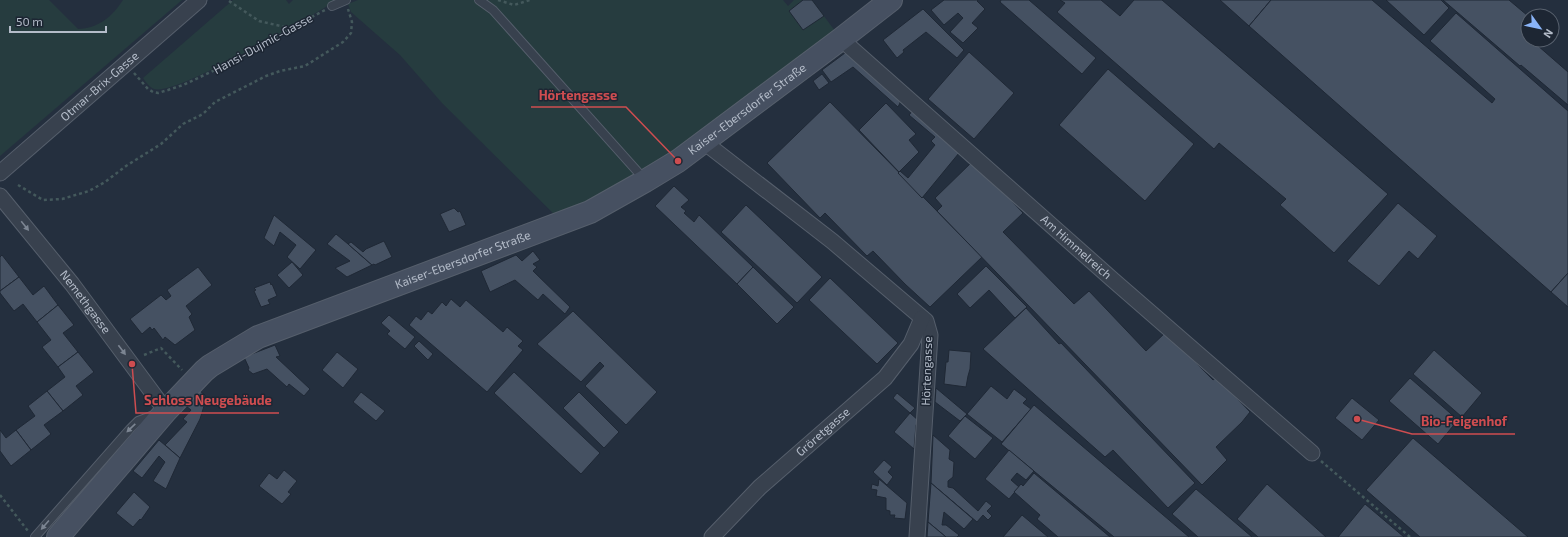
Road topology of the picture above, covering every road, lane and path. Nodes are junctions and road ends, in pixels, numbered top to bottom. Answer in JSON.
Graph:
{"nodes":[{"id":1,"x":199,"y":0,"type":"edge"},
{"id":2,"x":345,"y":0,"type":"edge"},
{"id":3,"x":479,"y":0,"type":"edge"},
{"id":4,"x":498,"y":0,"type":"edge"},
{"id":5,"x":530,"y":0,"type":"edge"},
{"id":6,"x":890,"y":0,"type":"edge"},
{"id":7,"x":229,"y":1,"type":"dead end"},
{"id":8,"x":332,"y":6,"type":"joint"},
{"id":9,"x":291,"y":28,"type":"junction"},
{"id":10,"x":841,"y":39,"type":"junction"},
{"id":11,"x":139,"y":78,"type":"dead end"},
{"id":12,"x":704,"y":142,"type":"junction"},
{"id":13,"x":0,"y":173,"type":"edge"},
{"id":14,"x":645,"y":181,"type":"junction"},
{"id":15,"x":18,"y":185,"type":"dead end"},
{"id":16,"x":0,"y":196,"type":"edge"},
{"id":17,"x":922,"y":318,"type":"junction"},
{"id":18,"x":144,"y":355,"type":"dead end"},
{"id":19,"x":182,"y":371,"type":"dead end"},
{"id":20,"x":166,"y":411,"type":"junction"},
{"id":21,"x":1312,"y":453,"type":"joint"},
{"id":22,"x":0,"y":495,"type":"edge"},
{"id":23,"x":32,"y":535,"type":"edge"},
{"id":24,"x":58,"y":537,"type":"edge"},
{"id":25,"x":712,"y":537,"type":"edge"},
{"id":26,"x":917,"y":537,"type":"edge"},
{"id":27,"x":1410,"y":537,"type":"edge"}],
"edges":[{"from":1,"to":13,"type":"street","name":"Otmar-Brix-Gasse"},
{"from":2,"to":8,"type":"lane"},
{"from":2,"to":15,"type":"path"},
{"from":3,"to":14,"type":"lane"},
{"from":4,"to":5,"type":"path"},
{"from":6,"to":10,"type":"main road","name":"Kaiser-Ebersdorfer Straße"},
{"from":7,"to":9,"type":"path"},
{"from":8,"to":9,"type":"path","name":"Hansi-Dujmic-Gasse"},
{"from":9,"to":11,"type":"path","name":"Hansi-Dujmic-Gasse"},
{"from":10,"to":12,"type":"main road","name":"Kaiser-Ebersdorfer Straße"},
{"from":10,"to":21,"type":"street","name":"Am Himmelreich"},
{"from":12,"to":14,"type":"main road","name":"Kaiser-Ebersdorfer Straße"},
{"from":12,"to":17,"type":"street","name":"Hörtengasse"},
{"from":14,"to":20,"type":"main road","name":"Kaiser-Ebersdorfer Straße"},
{"from":16,"to":20,"type":"street","name":"Nemethgasse","one_way":true},
{"from":17,"to":25,"type":"street","name":"Gröretgasse"},
{"from":17,"to":26,"type":"street","name":"Hörtengasse"},
{"from":18,"to":19,"type":"path"},
{"from":20,"to":23,"type":"lane","one_way":true},
{"from":20,"to":24,"type":"main road","name":"Kaiser-Ebersdorfer Straße"},
{"from":21,"to":27,"type":"path"},
{"from":22,"to":23,"type":"path"}]}
